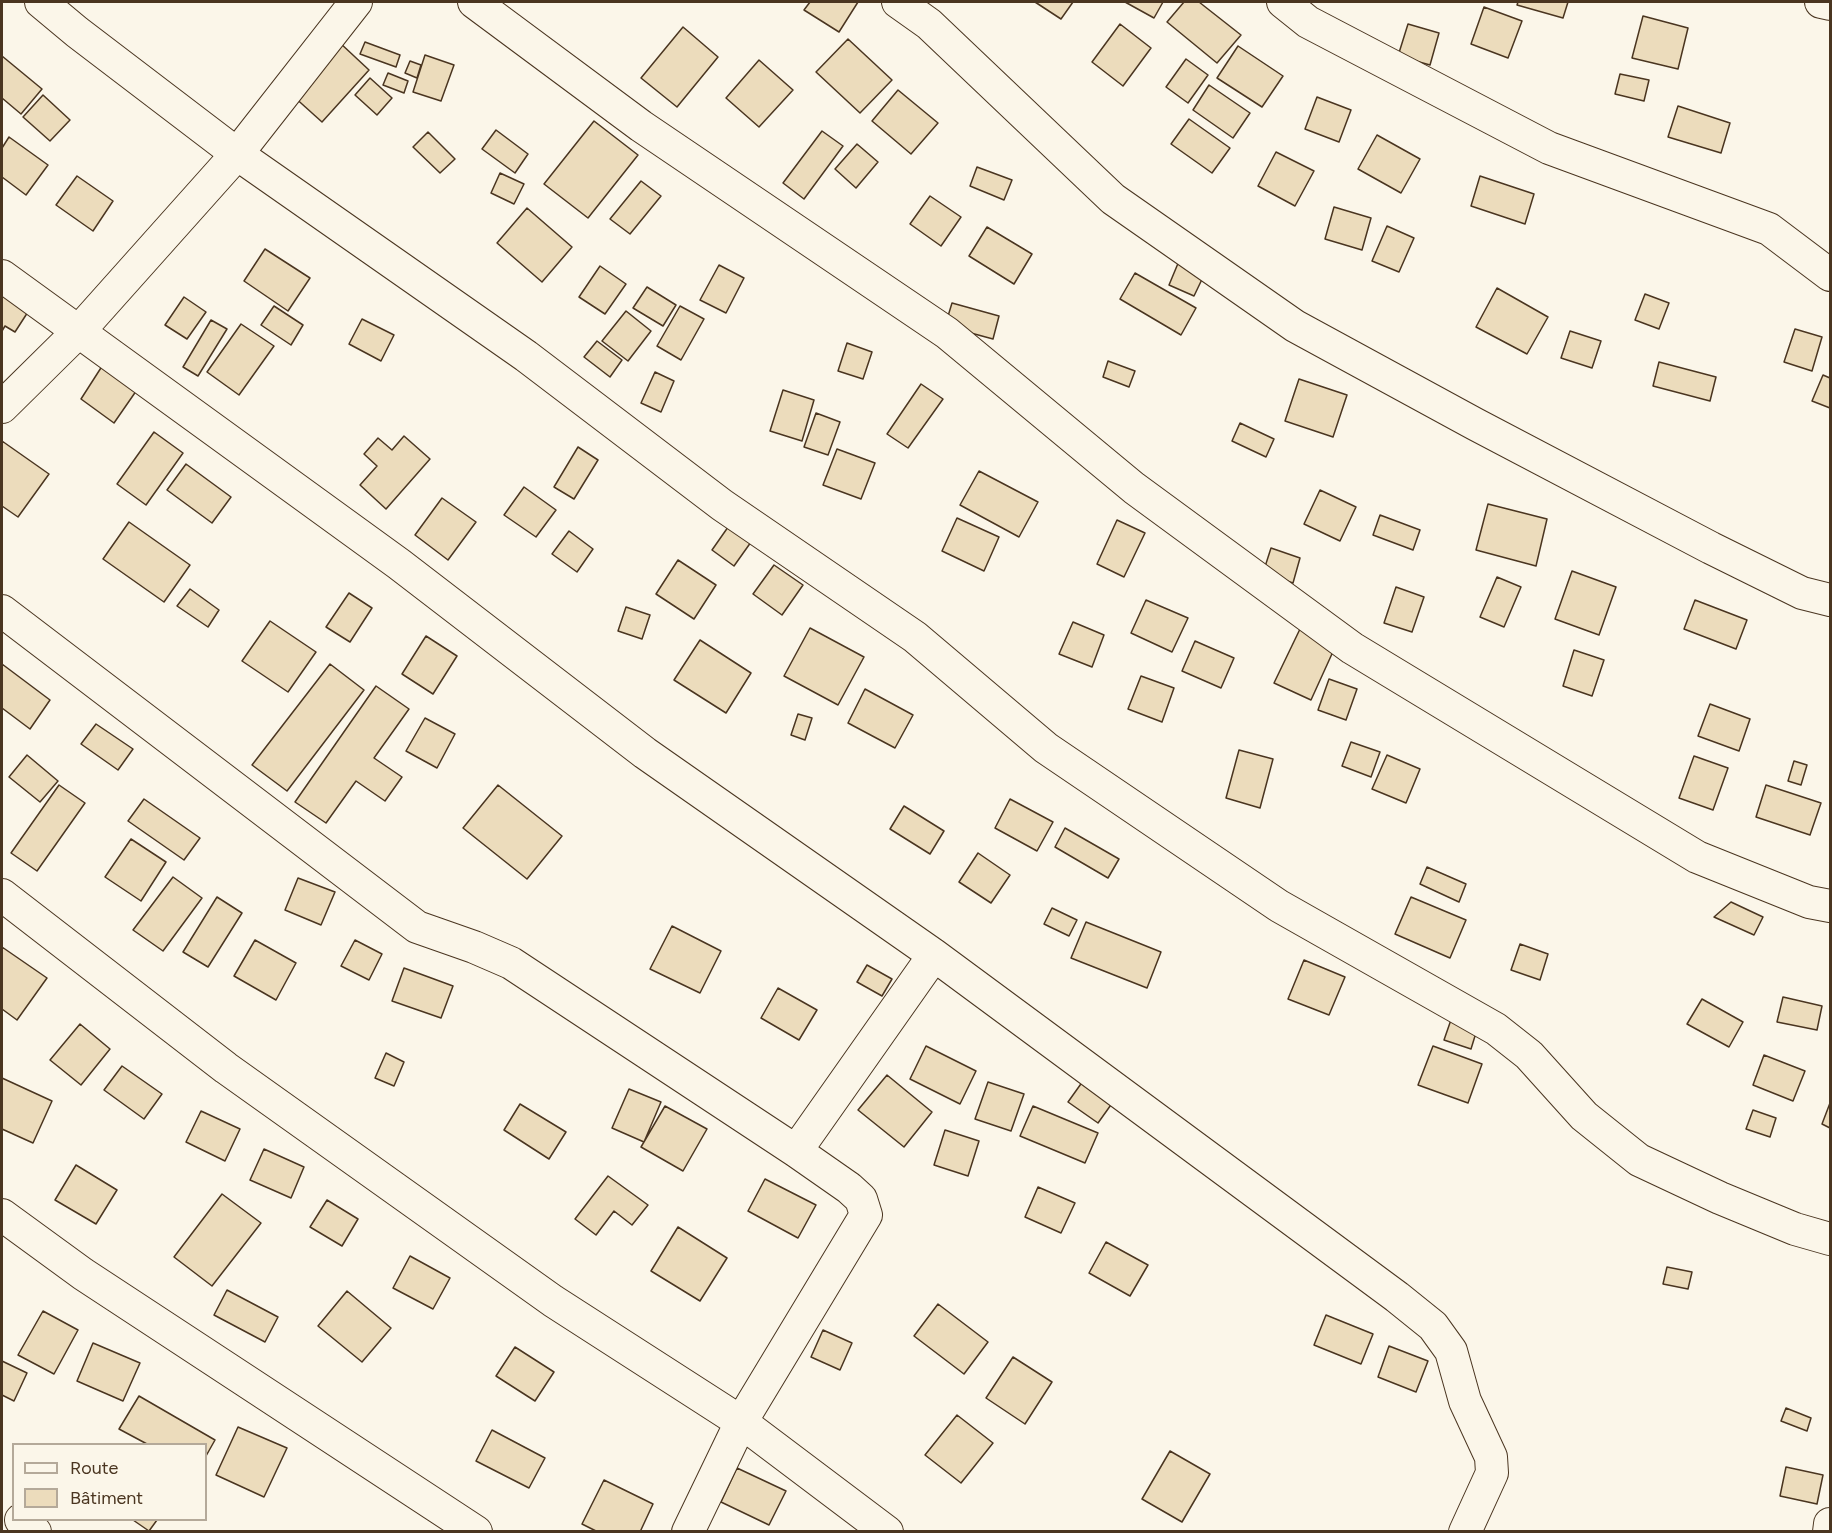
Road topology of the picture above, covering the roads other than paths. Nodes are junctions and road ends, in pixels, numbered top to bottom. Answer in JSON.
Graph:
{"nodes":[{"id":1,"x":41,"y":2,"type":"edge"},
{"id":2,"x":356,"y":2,"type":"edge"},
{"id":3,"x":474,"y":2,"type":"edge"},
{"id":4,"x":898,"y":2,"type":"edge"},
{"id":5,"x":1283,"y":2,"type":"edge"},
{"id":6,"x":1821,"y":2,"type":"edge"},
{"id":7,"x":1830,"y":4,"type":"edge"},
{"id":8,"x":237,"y":154,"type":"junction"},
{"id":9,"x":1830,"y":275,"type":"edge"},
{"id":10,"x":2,"y":276,"type":"edge"},
{"id":11,"x":79,"y":331,"type":"junction"},
{"id":12,"x":2,"y":407,"type":"edge"},
{"id":13,"x":1830,"y":600,"type":"edge"},
{"id":14,"x":2,"y":611,"type":"edge"},
{"id":15,"x":2,"y":895,"type":"edge"},
{"id":16,"x":1830,"y":906,"type":"edge"},
{"id":17,"x":934,"y":955,"type":"junction"},
{"id":18,"x":796,"y":1151,"type":"junction"},
{"id":19,"x":2,"y":1215,"type":"edge"},
{"id":20,"x":1830,"y":1239,"type":"edge"},
{"id":21,"x":741,"y":1422,"type":"junction"},
{"id":22,"x":22,"y":1521,"type":"edge"},
{"id":23,"x":1830,"y":1524,"type":"edge"},
{"id":24,"x":35,"y":1532,"type":"edge"},
{"id":25,"x":476,"y":1532,"type":"edge"},
{"id":26,"x":688,"y":1532,"type":"edge"},
{"id":27,"x":887,"y":1532,"type":"edge"},
{"id":28,"x":1465,"y":1532,"type":"edge"},
{"id":29,"x":1829,"y":1532,"type":"edge"}],
"edges":[{"from":1,"to":8,"type":"street"},
{"from":2,"to":8,"type":"street"},
{"from":3,"to":16,"type":"street"},
{"from":4,"to":13,"type":"street"},
{"from":5,"to":9,"type":"street"},
{"from":6,"to":7,"type":"street"},
{"from":8,"to":11,"type":"street"},
{"from":8,"to":20,"type":"street"},
{"from":10,"to":11,"type":"street"},
{"from":11,"to":12,"type":"street"},
{"from":11,"to":17,"type":"street"},
{"from":14,"to":18,"type":"street"},
{"from":15,"to":21,"type":"street"},
{"from":17,"to":18,"type":"street"},
{"from":17,"to":28,"type":"street"},
{"from":18,"to":21,"type":"street"},
{"from":19,"to":25,"type":"street"},
{"from":21,"to":26,"type":"street"},
{"from":21,"to":27,"type":"street"},
{"from":22,"to":24,"type":"street"},
{"from":23,"to":29,"type":"street"}]}
